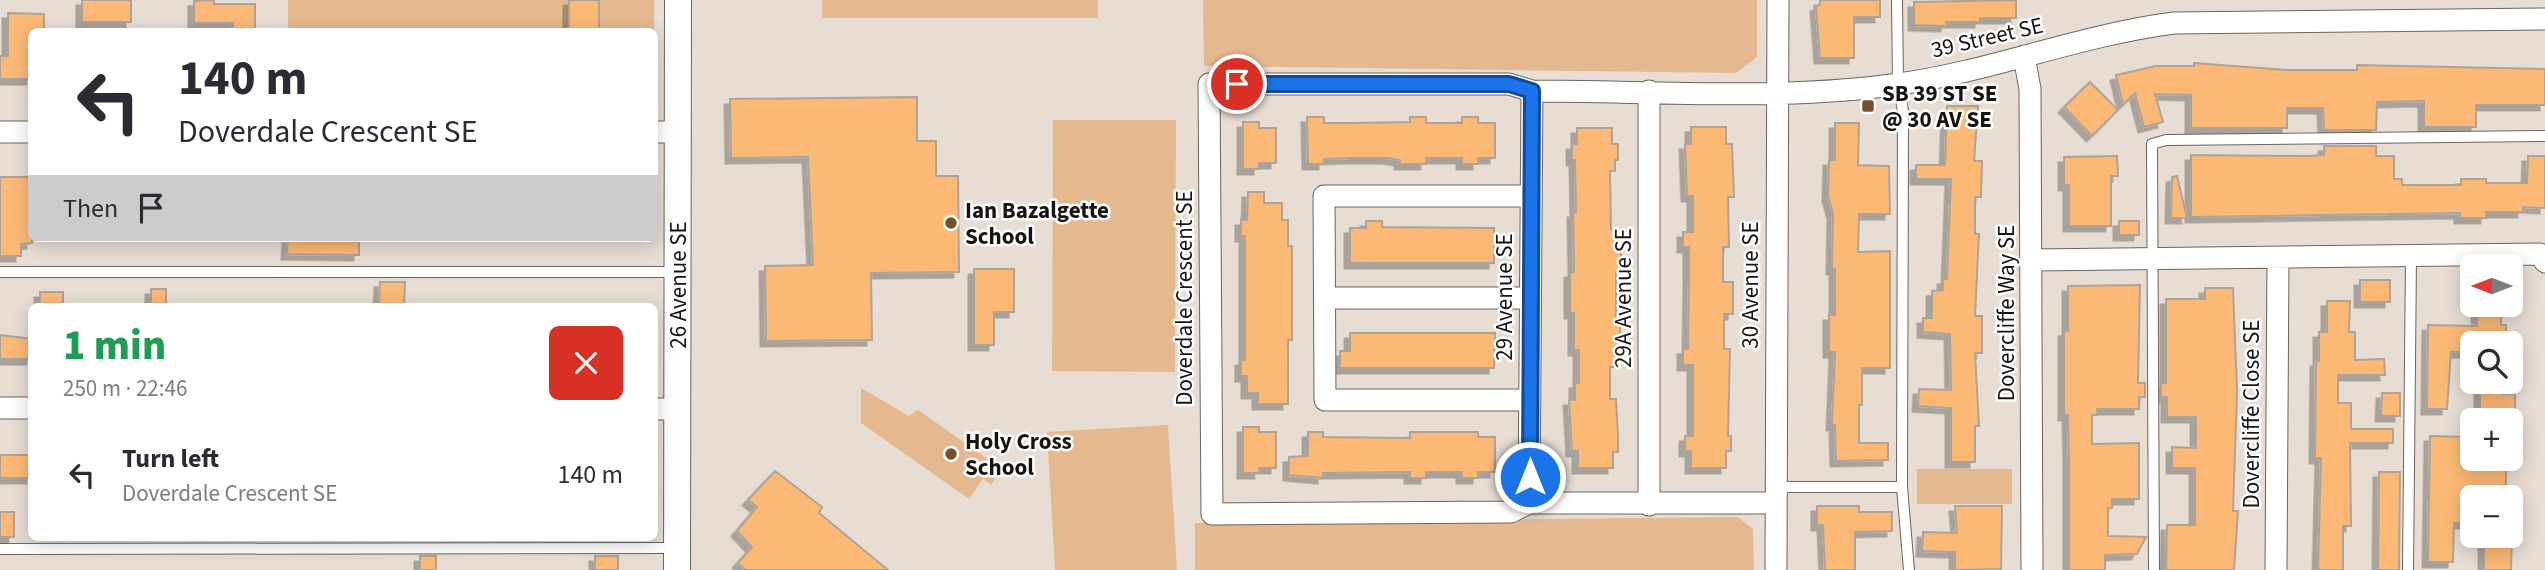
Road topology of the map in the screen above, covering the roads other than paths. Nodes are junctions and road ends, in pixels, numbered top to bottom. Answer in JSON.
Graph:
{"nodes":[{"id":1,"x":678,"y":0,"type":"edge"},
{"id":2,"x":1778,"y":0,"type":"edge"},
{"id":3,"x":1897,"y":0,"type":"edge"},
{"id":4,"x":2545,"y":19,"type":"edge"},
{"id":5,"x":2024,"y":56,"type":"junction"},
{"id":6,"x":1898,"y":84,"type":"junction"},
{"id":7,"x":1532,"y":91,"type":"junction"},
{"id":8,"x":1649,"y":91,"type":"junction"},
{"id":9,"x":1776,"y":92,"type":"junction"},
{"id":10,"x":0,"y":132,"type":"edge"},
{"id":11,"x":28,"y":132,"type":"edge"},
{"id":12,"x":666,"y":132,"type":"edge"},
{"id":13,"x":2545,"y":136,"type":"edge"},
{"id":14,"x":1531,"y":196,"type":"junction"},
{"id":15,"x":2411,"y":257,"type":"junction"},
{"id":16,"x":2152,"y":258,"type":"junction"},
{"id":17,"x":2278,"y":258,"type":"junction"},
{"id":18,"x":2033,"y":260,"type":"junction"},
{"id":19,"x":2545,"y":262,"type":"edge"},
{"id":20,"x":0,"y":272,"type":"edge"},
{"id":21,"x":678,"y":272,"type":"junction"},
{"id":22,"x":1325,"y":298,"type":"junction"},
{"id":23,"x":1531,"y":298,"type":"junction"},
{"id":24,"x":1530,"y":400,"type":"junction"},
{"id":25,"x":0,"y":408,"type":"edge"},
{"id":26,"x":28,"y":408,"type":"edge"},
{"id":27,"x":666,"y":409,"type":"edge"},
{"id":28,"x":1902,"y":487,"type":"junction"},
{"id":29,"x":1776,"y":495,"type":"junction"},
{"id":30,"x":1529,"y":503,"type":"junction"},
{"id":31,"x":1650,"y":505,"type":"junction"},
{"id":32,"x":0,"y":549,"type":"edge"},
{"id":33,"x":677,"y":559,"type":"edge"},
{"id":34,"x":1776,"y":570,"type":"edge"},
{"id":35,"x":1909,"y":570,"type":"edge"},
{"id":36,"x":2032,"y":570,"type":"edge"},
{"id":37,"x":2154,"y":570,"type":"edge"},
{"id":38,"x":2276,"y":570,"type":"edge"},
{"id":39,"x":2408,"y":570,"type":"edge"}],
"edges":[{"from":1,"to":12,"type":"street","name":"26 Avenue SE"},
{"from":2,"to":9,"type":"street","name":"30 Avenue SE"},
{"from":3,"to":6,"type":"lane"},
{"from":4,"to":5,"type":"street","name":"39 Street SE"},
{"from":5,"to":6,"type":"street","name":"39 Street SE"},
{"from":5,"to":18,"type":"street","name":"Dovercliffe Way SE"},
{"from":6,"to":9,"type":"street","name":"39 Street SE"},
{"from":6,"to":28,"type":"lane"},
{"from":7,"to":8,"type":"street","name":"Doverdale Crescent SE"},
{"from":7,"to":14,"type":"street","name":"29 Avenue SE"},
{"from":7,"to":30,"type":"street","name":"Doverdale Crescent SE"},
{"from":8,"to":9,"type":"street","name":"Doverdale Crescent SE"},
{"from":8,"to":31,"type":"street","name":"29A Avenue SE"},
{"from":9,"to":29,"type":"street","name":"30 Avenue SE"},
{"from":10,"to":11,"type":"street"},
{"from":12,"to":21,"type":"street","name":"26 Avenue SE"},
{"from":13,"to":16,"type":"lane"},
{"from":14,"to":22,"type":"street"},
{"from":14,"to":23,"type":"street","name":"29 Avenue SE"},
{"from":15,"to":17,"type":"street"},
{"from":15,"to":19,"type":"street"},
{"from":15,"to":39,"type":"lane"},
{"from":16,"to":17,"type":"street"},
{"from":16,"to":18,"type":"street"},
{"from":16,"to":37,"type":"lane"},
{"from":17,"to":38,"type":"street","name":"Dovercliffe Close SE"},
{"from":18,"to":36,"type":"street","name":"Dovercliffe Way SE"},
{"from":20,"to":21,"type":"lane"},
{"from":21,"to":27,"type":"street","name":"26 Avenue SE"},
{"from":22,"to":23,"type":"street"},
{"from":22,"to":24,"type":"street"},
{"from":23,"to":24,"type":"street","name":"29 Avenue SE"},
{"from":24,"to":30,"type":"street","name":"29 Avenue SE"},
{"from":25,"to":26,"type":"street"},
{"from":27,"to":33,"type":"street","name":"26 Avenue SE"},
{"from":28,"to":29,"type":"lane"},
{"from":28,"to":35,"type":"lane"},
{"from":29,"to":31,"type":"street","name":"Doverdale Crescent SE"},
{"from":29,"to":34,"type":"street","name":"30 Avenue SE"},
{"from":30,"to":31,"type":"street","name":"Doverdale Crescent SE"},
{"from":32,"to":33,"type":"lane"}]}
